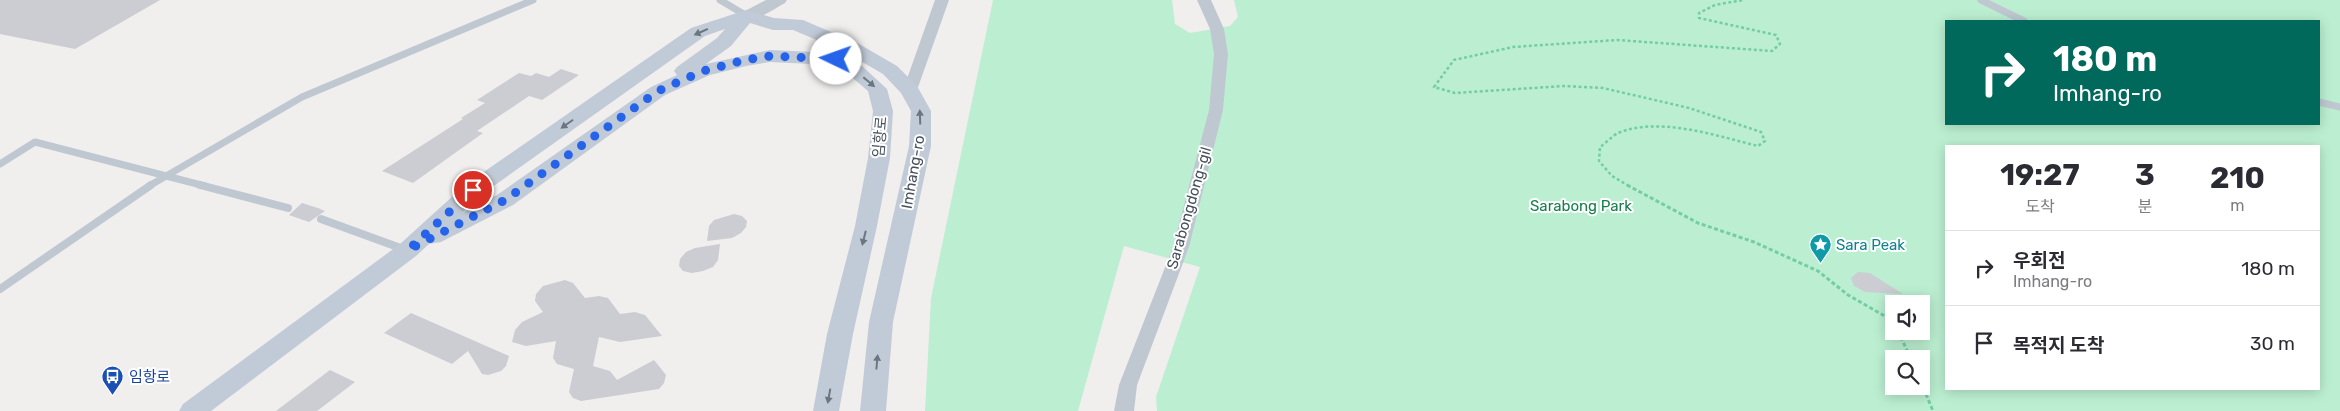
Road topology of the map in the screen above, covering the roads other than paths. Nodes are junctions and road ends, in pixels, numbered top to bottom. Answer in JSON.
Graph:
{"nodes":[{"id":1,"x":533,"y":0,"type":"edge"},
{"id":2,"x":720,"y":0,"type":"edge"},
{"id":3,"x":779,"y":0,"type":"edge"},
{"id":4,"x":942,"y":0,"type":"edge"},
{"id":5,"x":1204,"y":0,"type":"edge"},
{"id":6,"x":1981,"y":0,"type":"edge"},
{"id":7,"x":747,"y":16,"type":"junction"},
{"id":8,"x":2022,"y":20,"type":"edge"},
{"id":9,"x":772,"y":24,"type":"junction"},
{"id":10,"x":836,"y":59,"type":"junction"},
{"id":11,"x":910,"y":90,"type":"junction"},
{"id":12,"x":658,"y":91,"type":"junction"},
{"id":13,"x":2320,"y":102,"type":"edge"},
{"id":14,"x":2340,"y":106,"type":"edge"},
{"id":15,"x":0,"y":164,"type":"edge"},
{"id":16,"x":164,"y":176,"type":"junction"},
{"id":17,"x":288,"y":208,"type":"dead end"},
{"id":18,"x":321,"y":219,"type":"dead end"},
{"id":19,"x":408,"y":250,"type":"junction"},
{"id":20,"x":0,"y":289,"type":"edge"},
{"id":21,"x":192,"y":411,"type":"edge"},
{"id":22,"x":826,"y":411,"type":"edge"},
{"id":23,"x":873,"y":411,"type":"edge"},
{"id":24,"x":1124,"y":411,"type":"edge"}],
"edges":[{"from":1,"to":16,"type":"lane"},
{"from":2,"to":7,"type":"lane"},
{"from":3,"to":7,"type":"street"},
{"from":4,"to":11,"type":"street"},
{"from":5,"to":24,"type":"street","name":"Sarabongdong-gil"},
{"from":6,"to":8,"type":"lane"},
{"from":7,"to":9,"type":"main road","name":"Imhang-ro"},
{"from":7,"to":12,"type":"main road"},
{"from":7,"to":19,"type":"main road","one_way":true},
{"from":9,"to":10,"type":"main road","name":"Imhang-ro"},
{"from":9,"to":11,"type":"main road","name":"Imhang-ro"},
{"from":10,"to":12,"type":"main road","name":"임항로"},
{"from":10,"to":22,"type":"main road","name":"임항로","one_way":true},
{"from":23,"to":11,"type":"main road","name":"Imhang-ro","one_way":true},
{"from":12,"to":19,"type":"main road","name":"임항로"},
{"from":13,"to":14,"type":"lane"},
{"from":15,"to":16,"type":"lane"},
{"from":16,"to":17,"type":"lane"},
{"from":16,"to":20,"type":"lane"},
{"from":18,"to":19,"type":"lane"},
{"from":19,"to":21,"type":"main road","name":"임항로"}]}
